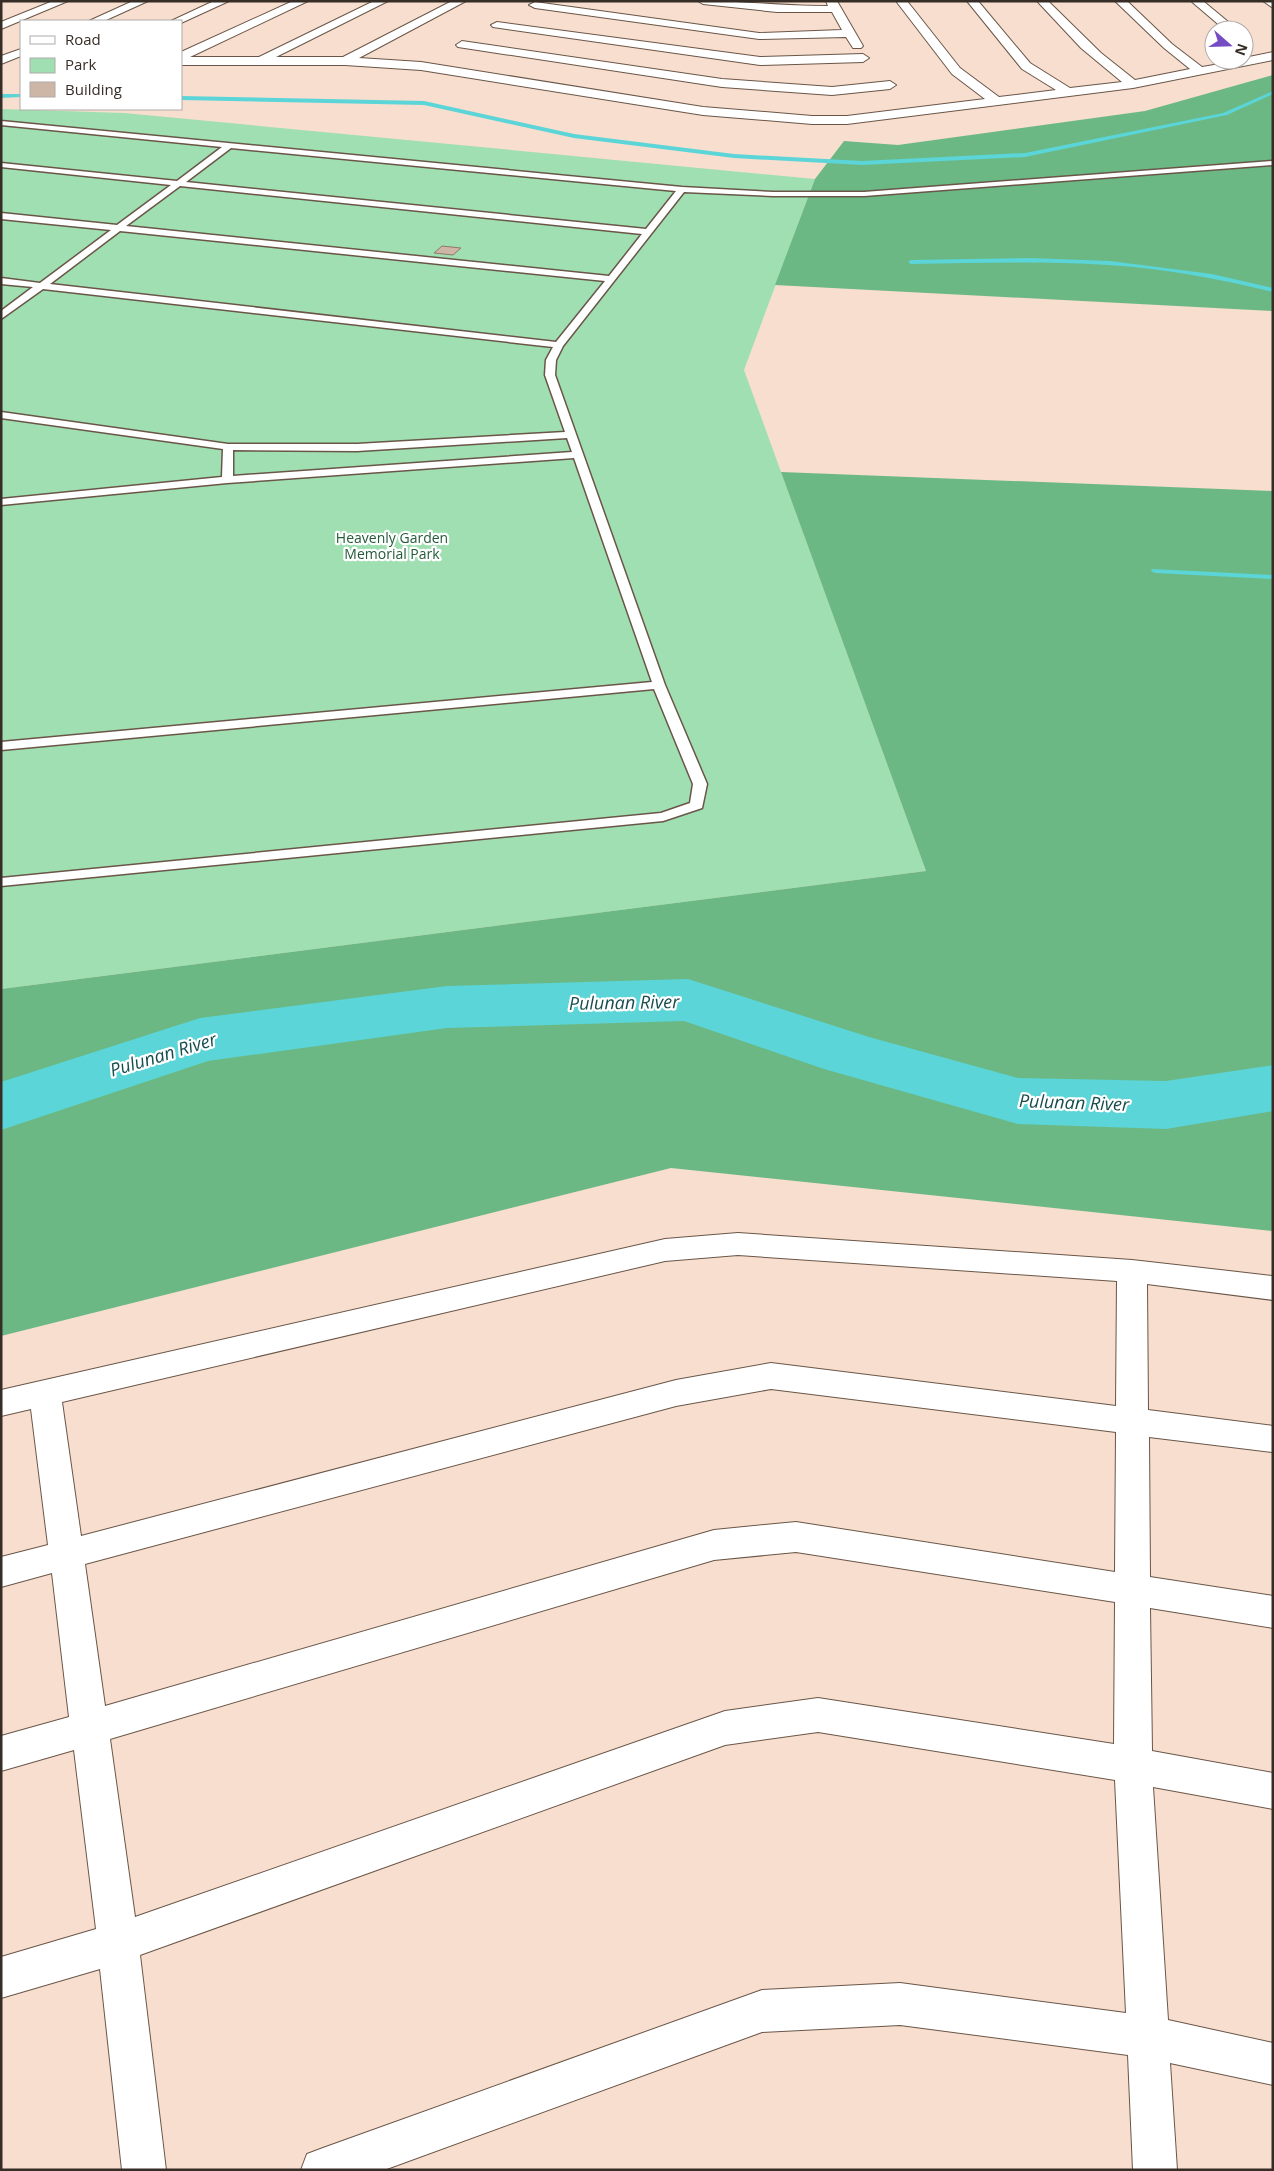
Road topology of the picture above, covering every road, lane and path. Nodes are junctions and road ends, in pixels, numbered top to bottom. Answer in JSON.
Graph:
{"nodes":[{"id":1,"x":62,"y":1,"type":"edge"},
{"id":2,"x":143,"y":1,"type":"edge"},
{"id":3,"x":224,"y":1,"type":"edge"},
{"id":4,"x":303,"y":1,"type":"edge"},
{"id":5,"x":382,"y":1,"type":"edge"},
{"id":6,"x":461,"y":1,"type":"edge"},
{"id":7,"x":703,"y":1,"type":"edge"},
{"id":8,"x":901,"y":1,"type":"edge"},
{"id":9,"x":972,"y":1,"type":"edge"},
{"id":10,"x":1042,"y":1,"type":"edge"},
{"id":11,"x":1120,"y":1,"type":"edge"},
{"id":12,"x":1196,"y":1,"type":"edge"},
{"id":13,"x":1268,"y":1,"type":"edge"},
{"id":14,"x":535,"y":5,"type":"edge"},
{"id":15,"x":834,"y":5,"type":"edge"},
{"id":16,"x":1273,"y":5,"type":"edge"},
{"id":17,"x":512,"y":17,"type":"dead end"},
{"id":18,"x":97,"y":20,"type":"edge"},
{"id":19,"x":179,"y":20,"type":"edge"},
{"id":20,"x":1220,"y":20,"type":"edge"},
{"id":21,"x":498,"y":25,"type":"junction"},
{"id":22,"x":1,"y":26,"type":"edge"},
{"id":23,"x":850,"y":33,"type":"junction"},
{"id":24,"x":1254,"y":47,"type":"edge"},
{"id":25,"x":20,"y":52,"type":"edge"},
{"id":26,"x":1269,"y":56,"type":"edge"},
{"id":27,"x":182,"y":57,"type":"edge"},
{"id":28,"x":437,"y":58,"type":"dead end"},
{"id":29,"x":1,"y":61,"type":"edge"},
{"id":30,"x":182,"y":61,"type":"edge"},
{"id":31,"x":345,"y":61,"type":"junction"},
{"id":32,"x":257,"y":62,"type":"junction"},
{"id":33,"x":20,"y":63,"type":"edge"},
{"id":34,"x":870,"y":65,"type":"junction"},
{"id":35,"x":421,"y":66,"type":"junction"},
{"id":36,"x":1200,"y":71,"type":"junction"},
{"id":37,"x":1133,"y":84,"type":"junction"},
{"id":38,"x":1070,"y":93,"type":"junction"},
{"id":39,"x":912,"y":100,"type":"dead end"},
{"id":40,"x":996,"y":101,"type":"junction"},
{"id":41,"x":927,"y":110,"type":"junction"},
{"id":42,"x":1,"y":122,"type":"edge"},
{"id":43,"x":231,"y":144,"type":"junction"},
{"id":44,"x":1273,"y":163,"type":"edge"},
{"id":45,"x":1,"y":165,"type":"edge"},
{"id":46,"x":176,"y":183,"type":"junction"},
{"id":47,"x":682,"y":188,"type":"junction"},
{"id":48,"x":1,"y":216,"type":"edge"},
{"id":49,"x":118,"y":228,"type":"junction"},
{"id":50,"x":646,"y":232,"type":"junction"},
{"id":51,"x":611,"y":279,"type":"junction"},
{"id":52,"x":1,"y":281,"type":"edge"},
{"id":53,"x":41,"y":286,"type":"junction"},
{"id":54,"x":1,"y":316,"type":"edge"},
{"id":55,"x":559,"y":345,"type":"junction"},
{"id":56,"x":1,"y":415,"type":"edge"},
{"id":57,"x":572,"y":436,"type":"junction"},
{"id":58,"x":228,"y":447,"type":"junction"},
{"id":59,"x":578,"y":455,"type":"junction"},
{"id":60,"x":227,"y":480,"type":"junction"},
{"id":61,"x":1,"y":502,"type":"edge"},
{"id":62,"x":659,"y":685,"type":"junction"},
{"id":63,"x":1,"y":746,"type":"edge"},
{"id":64,"x":1,"y":882,"type":"edge"},
{"id":65,"x":1132,"y":1271,"type":"junction"},
{"id":66,"x":1273,"y":1288,"type":"edge"},
{"id":67,"x":45,"y":1392,"type":"junction"},
{"id":68,"x":1,"y":1403,"type":"edge"},
{"id":69,"x":1132,"y":1420,"type":"junction"},
{"id":70,"x":1273,"y":1439,"type":"edge"},
{"id":71,"x":67,"y":1555,"type":"junction"},
{"id":72,"x":1,"y":1572,"type":"edge"},
{"id":73,"x":1133,"y":1591,"type":"junction"},
{"id":74,"x":1273,"y":1612,"type":"edge"},
{"id":75,"x":90,"y":1728,"type":"junction"},
{"id":76,"x":1,"y":1754,"type":"edge"},
{"id":77,"x":1133,"y":1765,"type":"junction"},
{"id":78,"x":1273,"y":1791,"type":"edge"},
{"id":79,"x":118,"y":1943,"type":"junction"},
{"id":80,"x":1,"y":1978,"type":"edge"},
{"id":81,"x":1147,"y":2037,"type":"junction"},
{"id":82,"x":1273,"y":2064,"type":"edge"},
{"id":83,"x":144,"y":2170,"type":"edge"},
{"id":84,"x":323,"y":2170,"type":"edge"},
{"id":85,"x":1155,"y":2170,"type":"edge"}],
"edges":[{"from":1,"to":22,"type":"street"},
{"from":2,"to":18,"type":"street"},
{"from":3,"to":19,"type":"street"},
{"from":4,"to":27,"type":"street"},
{"from":5,"to":32,"type":"street"},
{"from":6,"to":31,"type":"street"},
{"from":7,"to":15,"type":"street"},
{"from":8,"to":40,"type":"street"},
{"from":9,"to":38,"type":"street"},
{"from":10,"to":37,"type":"street"},
{"from":11,"to":36,"type":"street"},
{"from":12,"to":20,"type":"street"},
{"from":13,"to":16,"type":"street"},
{"from":14,"to":23,"type":"street"},
{"from":15,"to":23,"type":"street"},
{"from":17,"to":21,"type":"street"},
{"from":21,"to":34,"type":"street"},
{"from":21,"to":34,"type":"street"},
{"from":23,"to":34,"type":"street"},
{"from":24,"to":26,"type":"street"},
{"from":25,"to":29,"type":"street"},
{"from":26,"to":36,"type":"street"},
{"from":28,"to":35,"type":"street"},
{"from":29,"to":33,"type":"street"},
{"from":30,"to":32,"type":"street"},
{"from":31,"to":32,"type":"street"},
{"from":31,"to":35,"type":"street"},
{"from":35,"to":41,"type":"street"},
{"from":36,"to":37,"type":"street"},
{"from":37,"to":38,"type":"street"},
{"from":38,"to":40,"type":"street"},
{"from":39,"to":41,"type":"street"},
{"from":40,"to":41,"type":"street"},
{"from":42,"to":43,"type":"lane"},
{"from":43,"to":46,"type":"lane"},
{"from":43,"to":47,"type":"lane"},
{"from":44,"to":47,"type":"lane"},
{"from":45,"to":46,"type":"lane"},
{"from":46,"to":49,"type":"lane"},
{"from":46,"to":50,"type":"lane"},
{"from":47,"to":50,"type":"lane"},
{"from":48,"to":49,"type":"lane"},
{"from":49,"to":51,"type":"lane"},
{"from":49,"to":53,"type":"lane"},
{"from":50,"to":51,"type":"lane"},
{"from":51,"to":55,"type":"lane"},
{"from":52,"to":53,"type":"lane"},
{"from":53,"to":54,"type":"lane"},
{"from":53,"to":55,"type":"lane"},
{"from":55,"to":57,"type":"lane"},
{"from":56,"to":58,"type":"lane"},
{"from":57,"to":58,"type":"lane"},
{"from":57,"to":59,"type":"lane"},
{"from":58,"to":60,"type":"lane"},
{"from":59,"to":60,"type":"lane"},
{"from":59,"to":62,"type":"lane"},
{"from":60,"to":61,"type":"lane"},
{"from":62,"to":63,"type":"lane"},
{"from":62,"to":64,"type":"lane"},
{"from":65,"to":66,"type":"street"},
{"from":65,"to":67,"type":"street"},
{"from":65,"to":69,"type":"street"},
{"from":67,"to":68,"type":"street"},
{"from":67,"to":71,"type":"street"},
{"from":69,"to":70,"type":"street"},
{"from":69,"to":71,"type":"street"},
{"from":69,"to":73,"type":"street"},
{"from":71,"to":72,"type":"street"},
{"from":71,"to":75,"type":"street"},
{"from":73,"to":74,"type":"street"},
{"from":73,"to":75,"type":"street"},
{"from":73,"to":77,"type":"street"},
{"from":75,"to":76,"type":"street"},
{"from":75,"to":79,"type":"street"},
{"from":77,"to":78,"type":"street"},
{"from":77,"to":79,"type":"street"},
{"from":77,"to":81,"type":"street"},
{"from":79,"to":80,"type":"street"},
{"from":79,"to":83,"type":"street"},
{"from":81,"to":82,"type":"street"},
{"from":81,"to":84,"type":"street"},
{"from":81,"to":85,"type":"street"}]}
